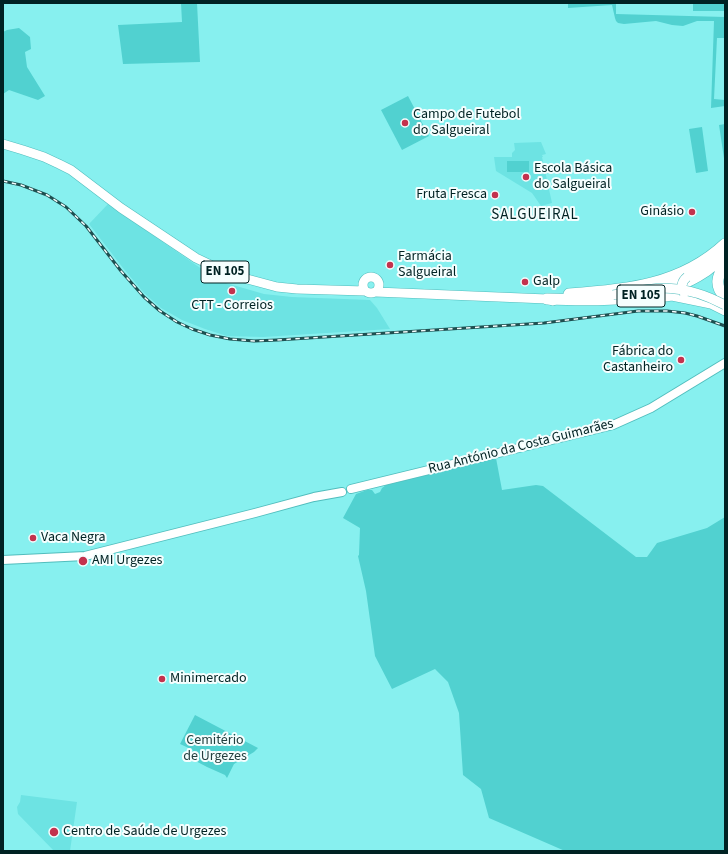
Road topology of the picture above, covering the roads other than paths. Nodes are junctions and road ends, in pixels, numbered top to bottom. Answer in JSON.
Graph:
{"nodes":[{"id":1,"x":3,"y":144,"type":"edge"},
{"id":2,"x":725,"y":244,"type":"edge"},
{"id":3,"x":725,"y":248,"type":"edge"},
{"id":4,"x":725,"y":255,"type":"edge"},
{"id":5,"x":725,"y":264,"type":"edge"},
{"id":6,"x":364,"y":287,"type":"junction"},
{"id":7,"x":378,"y":289,"type":"junction"},
{"id":8,"x":549,"y":296,"type":"junction"},
{"id":9,"x":725,"y":297,"type":"edge"},
{"id":10,"x":711,"y":304,"type":"junction"},
{"id":11,"x":725,"y":305,"type":"edge"},
{"id":12,"x":725,"y":311,"type":"edge"},
{"id":13,"x":725,"y":363,"type":"edge"},
{"id":14,"x":351,"y":489,"type":"dead end"},
{"id":15,"x":342,"y":492,"type":"dead end"},
{"id":16,"x":3,"y":560,"type":"edge"}],
"edges":[{"from":1,"to":6,"type":"main road","number":"EN 105"},
{"from":2,"to":8,"type":"highway","number":"EN 105"},
{"from":3,"to":10,"type":"main road","bridge":true},
{"from":4,"to":8,"type":"highway","number":"EN 105"},
{"from":5,"to":9,"type":"highway"},
{"from":6,"to":7,"type":"main road","number":"EN 105"},
{"from":6,"to":7,"type":"main road","number":"EN 105"},
{"from":7,"to":8,"type":"main road","number":"EN 105"},
{"from":8,"to":10,"type":"main road"},
{"from":8,"to":11,"type":"main road","bridge":true},
{"from":10,"to":12,"type":"main road"},
{"from":13,"to":14,"type":"main road","name":"Rua António da Costa Guimarães"},
{"from":15,"to":16,"type":"main road"}]}
